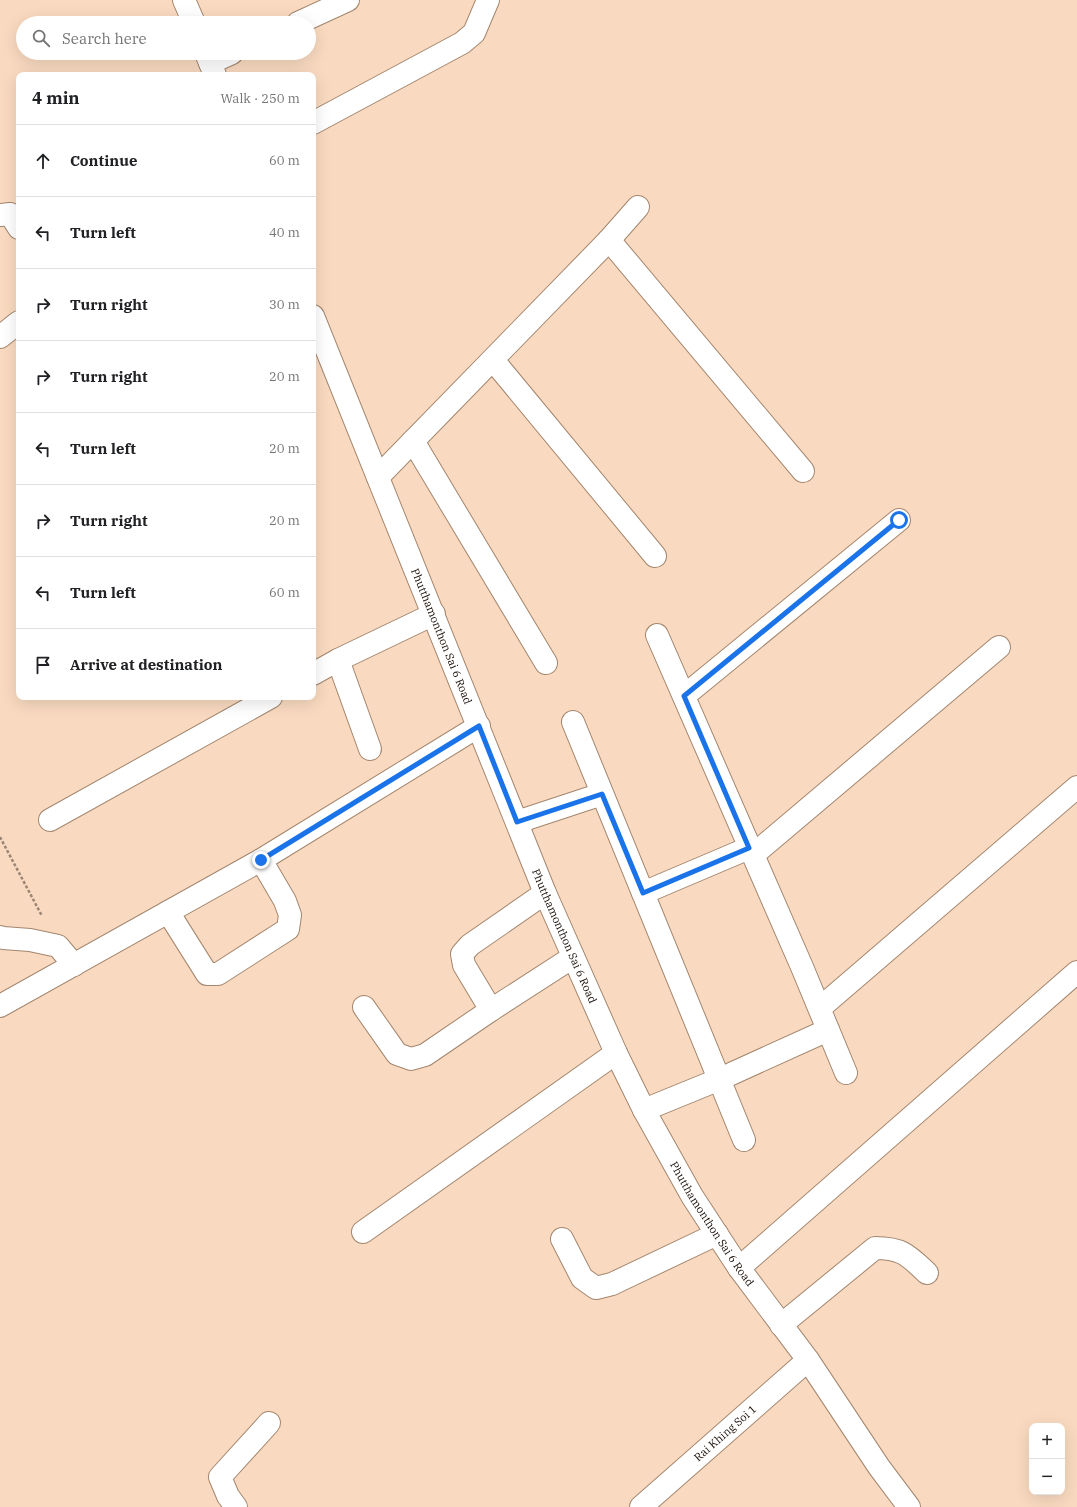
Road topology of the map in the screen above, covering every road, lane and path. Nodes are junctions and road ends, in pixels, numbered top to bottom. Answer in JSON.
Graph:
{"nodes":[{"id":1,"x":184,"y":0,"type":"edge"},
{"id":2,"x":348,"y":0,"type":"edge"},
{"id":3,"x":488,"y":0,"type":"edge"},
{"id":4,"x":191,"y":16,"type":"edge"},
{"id":5,"x":313,"y":16,"type":"edge"},
{"id":6,"x":316,"y":121,"type":"edge"},
{"id":7,"x":638,"y":207,"type":"dead end"},
{"id":8,"x":0,"y":215,"type":"edge"},
{"id":9,"x":16,"y":223,"type":"edge"},
{"id":10,"x":609,"y":240,"type":"junction"},
{"id":11,"x":316,"y":323,"type":"edge"},
{"id":12,"x":16,"y":324,"type":"edge"},
{"id":13,"x":0,"y":337,"type":"edge"},
{"id":14,"x":493,"y":360,"type":"junction"},
{"id":15,"x":413,"y":441,"type":"junction"},
{"id":16,"x":803,"y":471,"type":"dead end"},
{"id":17,"x":378,"y":477,"type":"junction"},
{"id":18,"x":899,"y":520,"type":"dead end"},
{"id":19,"x":655,"y":556,"type":"dead end"},
{"id":20,"x":434,"y":614,"type":"junction"},
{"id":21,"x":658,"y":635,"type":"dead end"},
{"id":22,"x":998,"y":647,"type":"dead end"},
{"id":23,"x":338,"y":660,"type":"junction"},
{"id":24,"x":546,"y":663,"type":"dead end"},
{"id":25,"x":316,"y":672,"type":"edge"},
{"id":26,"x":684,"y":696,"type":"junction"},
{"id":27,"x":266,"y":700,"type":"edge"},
{"id":28,"x":573,"y":722,"type":"dead end"},
{"id":29,"x":479,"y":726,"type":"junction"},
{"id":30,"x":370,"y":749,"type":"dead end"},
{"id":31,"x":1077,"y":787,"type":"edge"},
{"id":32,"x":602,"y":794,"type":"junction"},
{"id":33,"x":50,"y":820,"type":"dead end"},
{"id":34,"x":517,"y":822,"type":"junction"},
{"id":35,"x":0,"y":837,"type":"edge"},
{"id":36,"x":751,"y":851,"type":"junction"},
{"id":37,"x":261,"y":860,"type":"junction"},
{"id":38,"x":545,"y":892,"type":"junction"},
{"id":39,"x":643,"y":893,"type":"junction"},
{"id":40,"x":168,"y":912,"type":"junction"},
{"id":41,"x":0,"y":937,"type":"edge"},
{"id":42,"x":58,"y":946,"type":"junction"},
{"id":43,"x":573,"y":957,"type":"junction"},
{"id":44,"x":74,"y":965,"type":"junction"},
{"id":45,"x":1077,"y":972,"type":"edge"},
{"id":46,"x":0,"y":1006,"type":"edge"},
{"id":47,"x":364,"y":1008,"type":"dead end"},
{"id":48,"x":820,"y":1008,"type":"junction"},
{"id":49,"x":491,"y":1010,"type":"junction"},
{"id":50,"x":828,"y":1030,"type":"junction"},
{"id":51,"x":616,"y":1053,"type":"junction"},
{"id":52,"x":846,"y":1073,"type":"dead end"},
{"id":53,"x":720,"y":1080,"type":"junction"},
{"id":54,"x":644,"y":1110,"type":"junction"},
{"id":55,"x":744,"y":1140,"type":"dead end"},
{"id":56,"x":363,"y":1232,"type":"dead end"},
{"id":57,"x":717,"y":1234,"type":"junction"},
{"id":58,"x":562,"y":1239,"type":"dead end"},
{"id":59,"x":739,"y":1268,"type":"junction"},
{"id":60,"x":927,"y":1273,"type":"dead end"},
{"id":61,"x":781,"y":1325,"type":"junction"},
{"id":62,"x":808,"y":1360,"type":"junction"},
{"id":63,"x":268,"y":1423,"type":"dead end"},
{"id":64,"x":236,"y":1507,"type":"edge"},
{"id":65,"x":641,"y":1507,"type":"edge"},
{"id":66,"x":909,"y":1507,"type":"edge"}],
"edges":[{"from":1,"to":4,"type":"street"},
{"from":2,"to":5,"type":"street"},
{"from":3,"to":6,"type":"street"},
{"from":7,"to":10,"type":"street"},
{"from":8,"to":9,"type":"street"},
{"from":10,"to":14,"type":"street"},
{"from":10,"to":16,"type":"street"},
{"from":11,"to":17,"type":"street","name":"Phutthamonthon Sai 6 Road"},
{"from":12,"to":13,"type":"street"},
{"from":14,"to":15,"type":"street"},
{"from":14,"to":19,"type":"street"},
{"from":15,"to":17,"type":"street"},
{"from":15,"to":24,"type":"street"},
{"from":17,"to":20,"type":"street","name":"Phutthamonthon Sai 6 Road"},
{"from":18,"to":26,"type":"street"},
{"from":20,"to":23,"type":"street"},
{"from":20,"to":29,"type":"street","name":"Phutthamonthon Sai 6 Road"},
{"from":21,"to":26,"type":"street"},
{"from":22,"to":36,"type":"street"},
{"from":23,"to":25,"type":"street"},
{"from":23,"to":30,"type":"street"},
{"from":26,"to":36,"type":"street"},
{"from":27,"to":33,"type":"street"},
{"from":28,"to":32,"type":"street"},
{"from":29,"to":34,"type":"street","name":"Phutthamonthon Sai 6 Road"},
{"from":29,"to":37,"type":"street"},
{"from":31,"to":48,"type":"street"},
{"from":32,"to":34,"type":"street"},
{"from":32,"to":39,"type":"street"},
{"from":34,"to":38,"type":"street","name":"Phutthamonthon Sai 6 Road"},
{"from":35,"to":42,"type":"path"},
{"from":36,"to":39,"type":"street"},
{"from":36,"to":48,"type":"street"},
{"from":37,"to":40,"type":"street"},
{"from":37,"to":40,"type":"street"},
{"from":38,"to":43,"type":"street","name":"Phutthamonthon Sai 6 Road"},
{"from":38,"to":49,"type":"street"},
{"from":39,"to":53,"type":"street"},
{"from":40,"to":44,"type":"street"},
{"from":41,"to":42,"type":"street"},
{"from":42,"to":44,"type":"street"},
{"from":43,"to":49,"type":"street"},
{"from":43,"to":51,"type":"street","name":"Phutthamonthon Sai 6 Road"},
{"from":44,"to":46,"type":"street"},
{"from":45,"to":59,"type":"street"},
{"from":47,"to":49,"type":"street"},
{"from":48,"to":50,"type":"street"},
{"from":50,"to":52,"type":"street"},
{"from":50,"to":53,"type":"street"},
{"from":51,"to":54,"type":"street","name":"Phutthamonthon Sai 6 Road"},
{"from":51,"to":56,"type":"street"},
{"from":53,"to":54,"type":"street"},
{"from":53,"to":55,"type":"street"},
{"from":54,"to":57,"type":"street","name":"Phutthamonthon Sai 6 Road"},
{"from":57,"to":58,"type":"street"},
{"from":57,"to":59,"type":"street","name":"Phutthamonthon Sai 6 Road"},
{"from":59,"to":61,"type":"street","name":"Phutthamonthon Sai 6 Road"},
{"from":60,"to":61,"type":"street"},
{"from":61,"to":62,"type":"street","name":"Phutthamonthon Sai 6 Road"},
{"from":62,"to":65,"type":"street","name":"Rai Khing Soi 1"},
{"from":62,"to":66,"type":"street","name":"Phutthamonthon Sai 6 Road"},
{"from":63,"to":64,"type":"street"}]}
